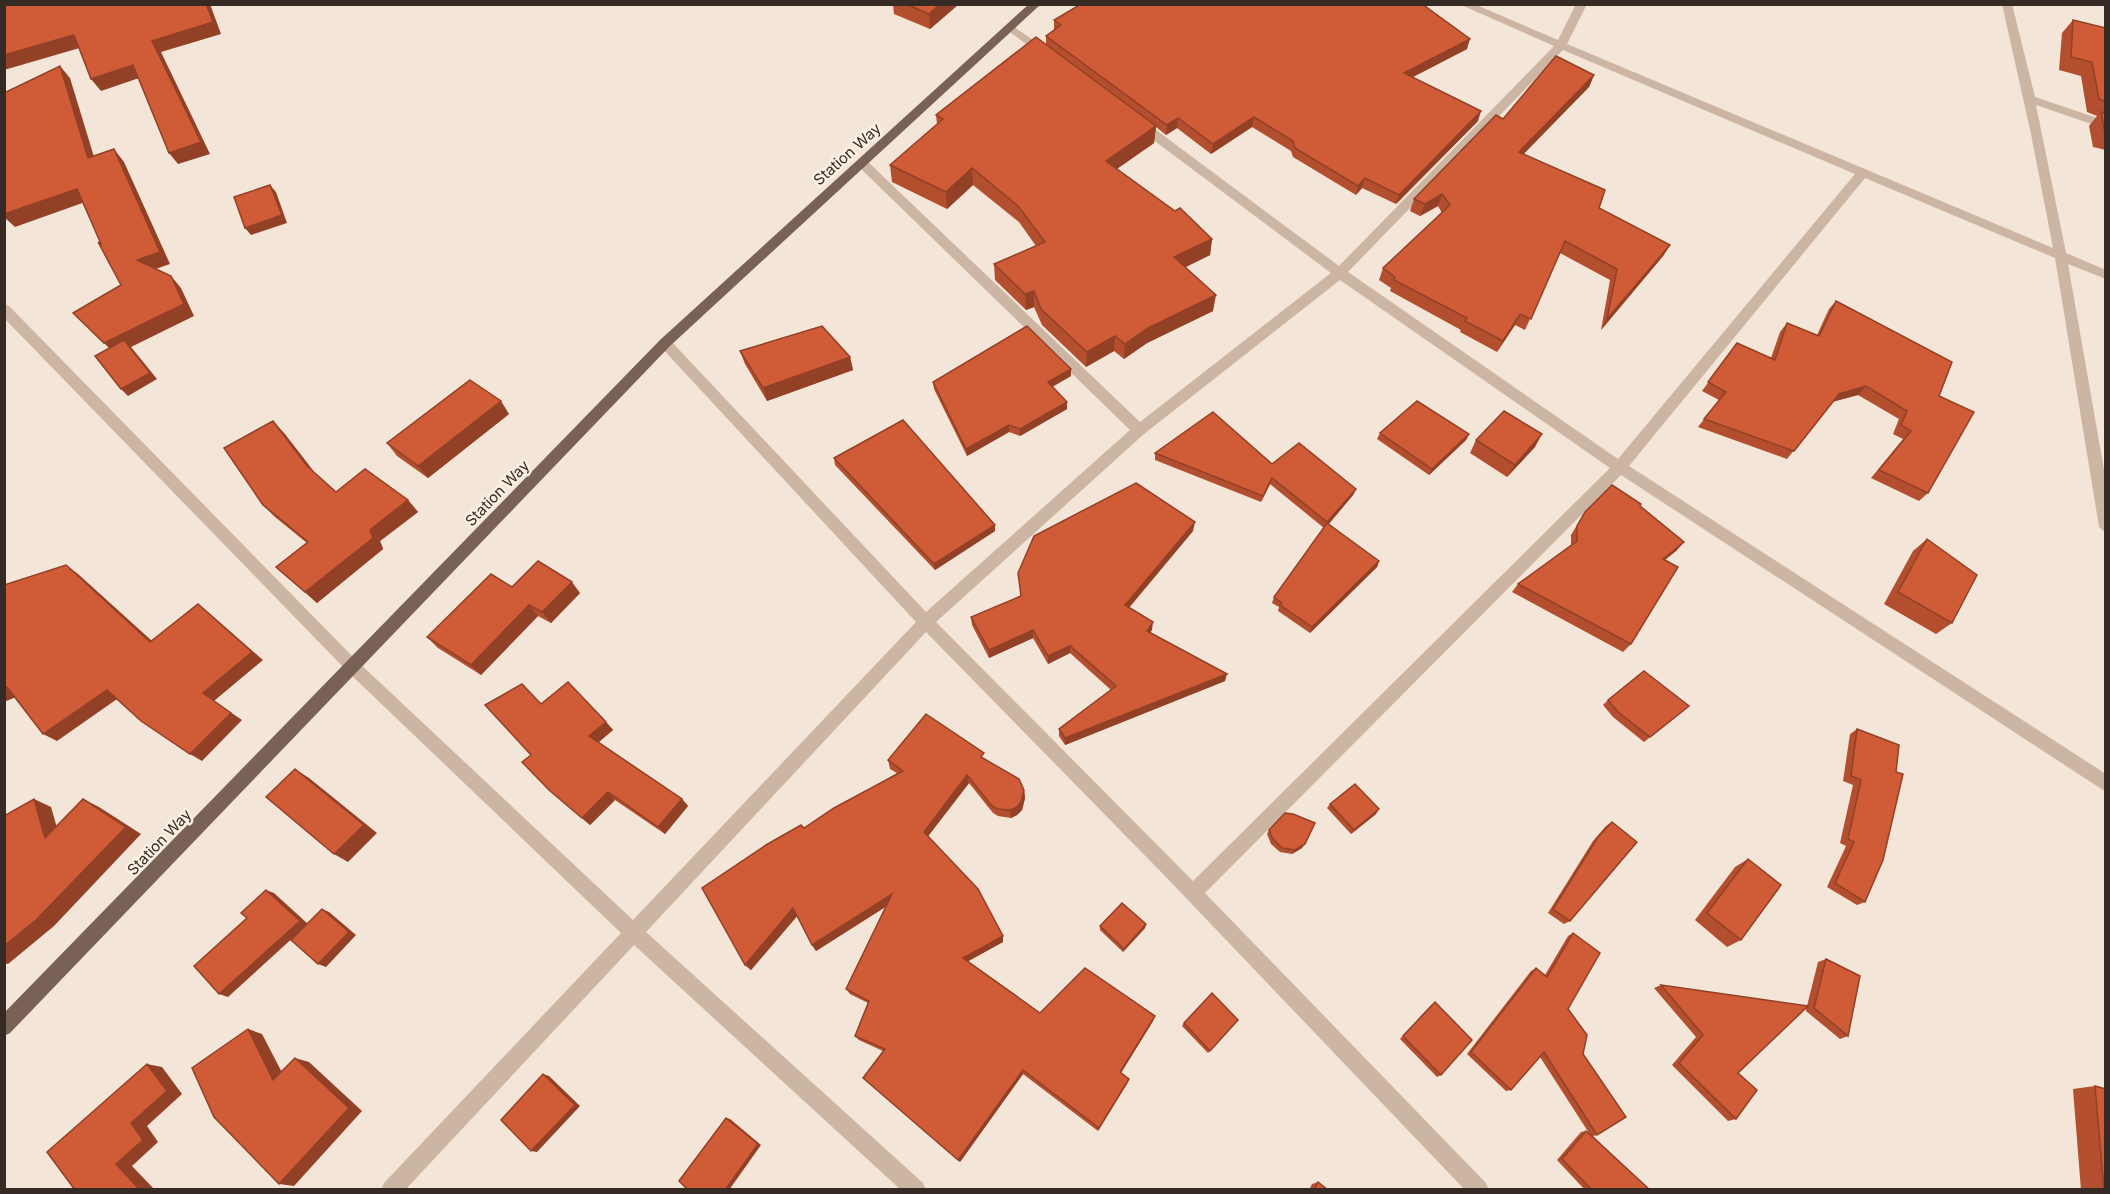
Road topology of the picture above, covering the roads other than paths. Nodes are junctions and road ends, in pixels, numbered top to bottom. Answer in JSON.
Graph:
{"nodes":[{"id":1,"x":1036,"y":4,"type":"edge"},
{"id":2,"x":1464,"y":4,"type":"edge"},
{"id":3,"x":1582,"y":4,"type":"edge"},
{"id":4,"x":2007,"y":4,"type":"edge"},
{"id":5,"x":1010,"y":27,"type":"junction"},
{"id":6,"x":1561,"y":45,"type":"junction"},
{"id":7,"x":1058,"y":62,"type":"edge"},
{"id":8,"x":2032,"y":100,"type":"junction"},
{"id":9,"x":1133,"y":118,"type":"edge"},
{"id":10,"x":2106,"y":125,"type":"edge"},
{"id":11,"x":862,"y":162,"type":"junction"},
{"id":12,"x":1863,"y":172,"type":"junction"},
{"id":13,"x":2061,"y":256,"type":"junction"},
{"id":14,"x":1340,"y":273,"type":"junction"},
{"id":15,"x":2106,"y":275,"type":"edge"},
{"id":16,"x":4,"y":309,"type":"edge"},
{"id":17,"x":664,"y":343,"type":"junction"},
{"id":18,"x":1139,"y":430,"type":"junction"},
{"id":19,"x":1620,"y":467,"type":"junction"},
{"id":20,"x":2106,"y":527,"type":"edge"},
{"id":21,"x":926,"y":622,"type":"junction"},
{"id":22,"x":352,"y":666,"type":"junction"},
{"id":23,"x":2106,"y":784,"type":"edge"},
{"id":24,"x":1194,"y":893,"type":"junction"},
{"id":25,"x":634,"y":933,"type":"junction"},
{"id":26,"x":4,"y":1027,"type":"edge"},
{"id":27,"x":391,"y":1190,"type":"edge"},
{"id":28,"x":916,"y":1190,"type":"edge"},
{"id":29,"x":1479,"y":1190,"type":"edge"}],
"edges":[{"from":1,"to":5,"type":"main road","name":"Station Way"},
{"from":2,"to":6,"type":"street"},
{"from":3,"to":6,"type":"street"},
{"from":4,"to":8,"type":"street"},
{"from":5,"to":7,"type":"street"},
{"from":5,"to":11,"type":"main road","name":"Station Way"},
{"from":6,"to":12,"type":"street"},
{"from":6,"to":14,"type":"street"},
{"from":8,"to":10,"type":"street"},
{"from":8,"to":13,"type":"street"},
{"from":9,"to":14,"type":"street"},
{"from":11,"to":17,"type":"main road","name":"Station Way"},
{"from":11,"to":18,"type":"street"},
{"from":12,"to":13,"type":"street"},
{"from":12,"to":19,"type":"street"},
{"from":13,"to":15,"type":"street"},
{"from":13,"to":20,"type":"street"},
{"from":14,"to":18,"type":"street"},
{"from":14,"to":19,"type":"street"},
{"from":16,"to":22,"type":"street"},
{"from":17,"to":21,"type":"street"},
{"from":17,"to":22,"type":"main road","name":"Station Way"},
{"from":18,"to":21,"type":"street"},
{"from":19,"to":23,"type":"street"},
{"from":19,"to":24,"type":"street"},
{"from":21,"to":24,"type":"street"},
{"from":21,"to":25,"type":"street"},
{"from":22,"to":25,"type":"street"},
{"from":22,"to":26,"type":"main road","name":"Station Way"},
{"from":24,"to":29,"type":"street"},
{"from":25,"to":27,"type":"street"},
{"from":25,"to":28,"type":"street"}]}
